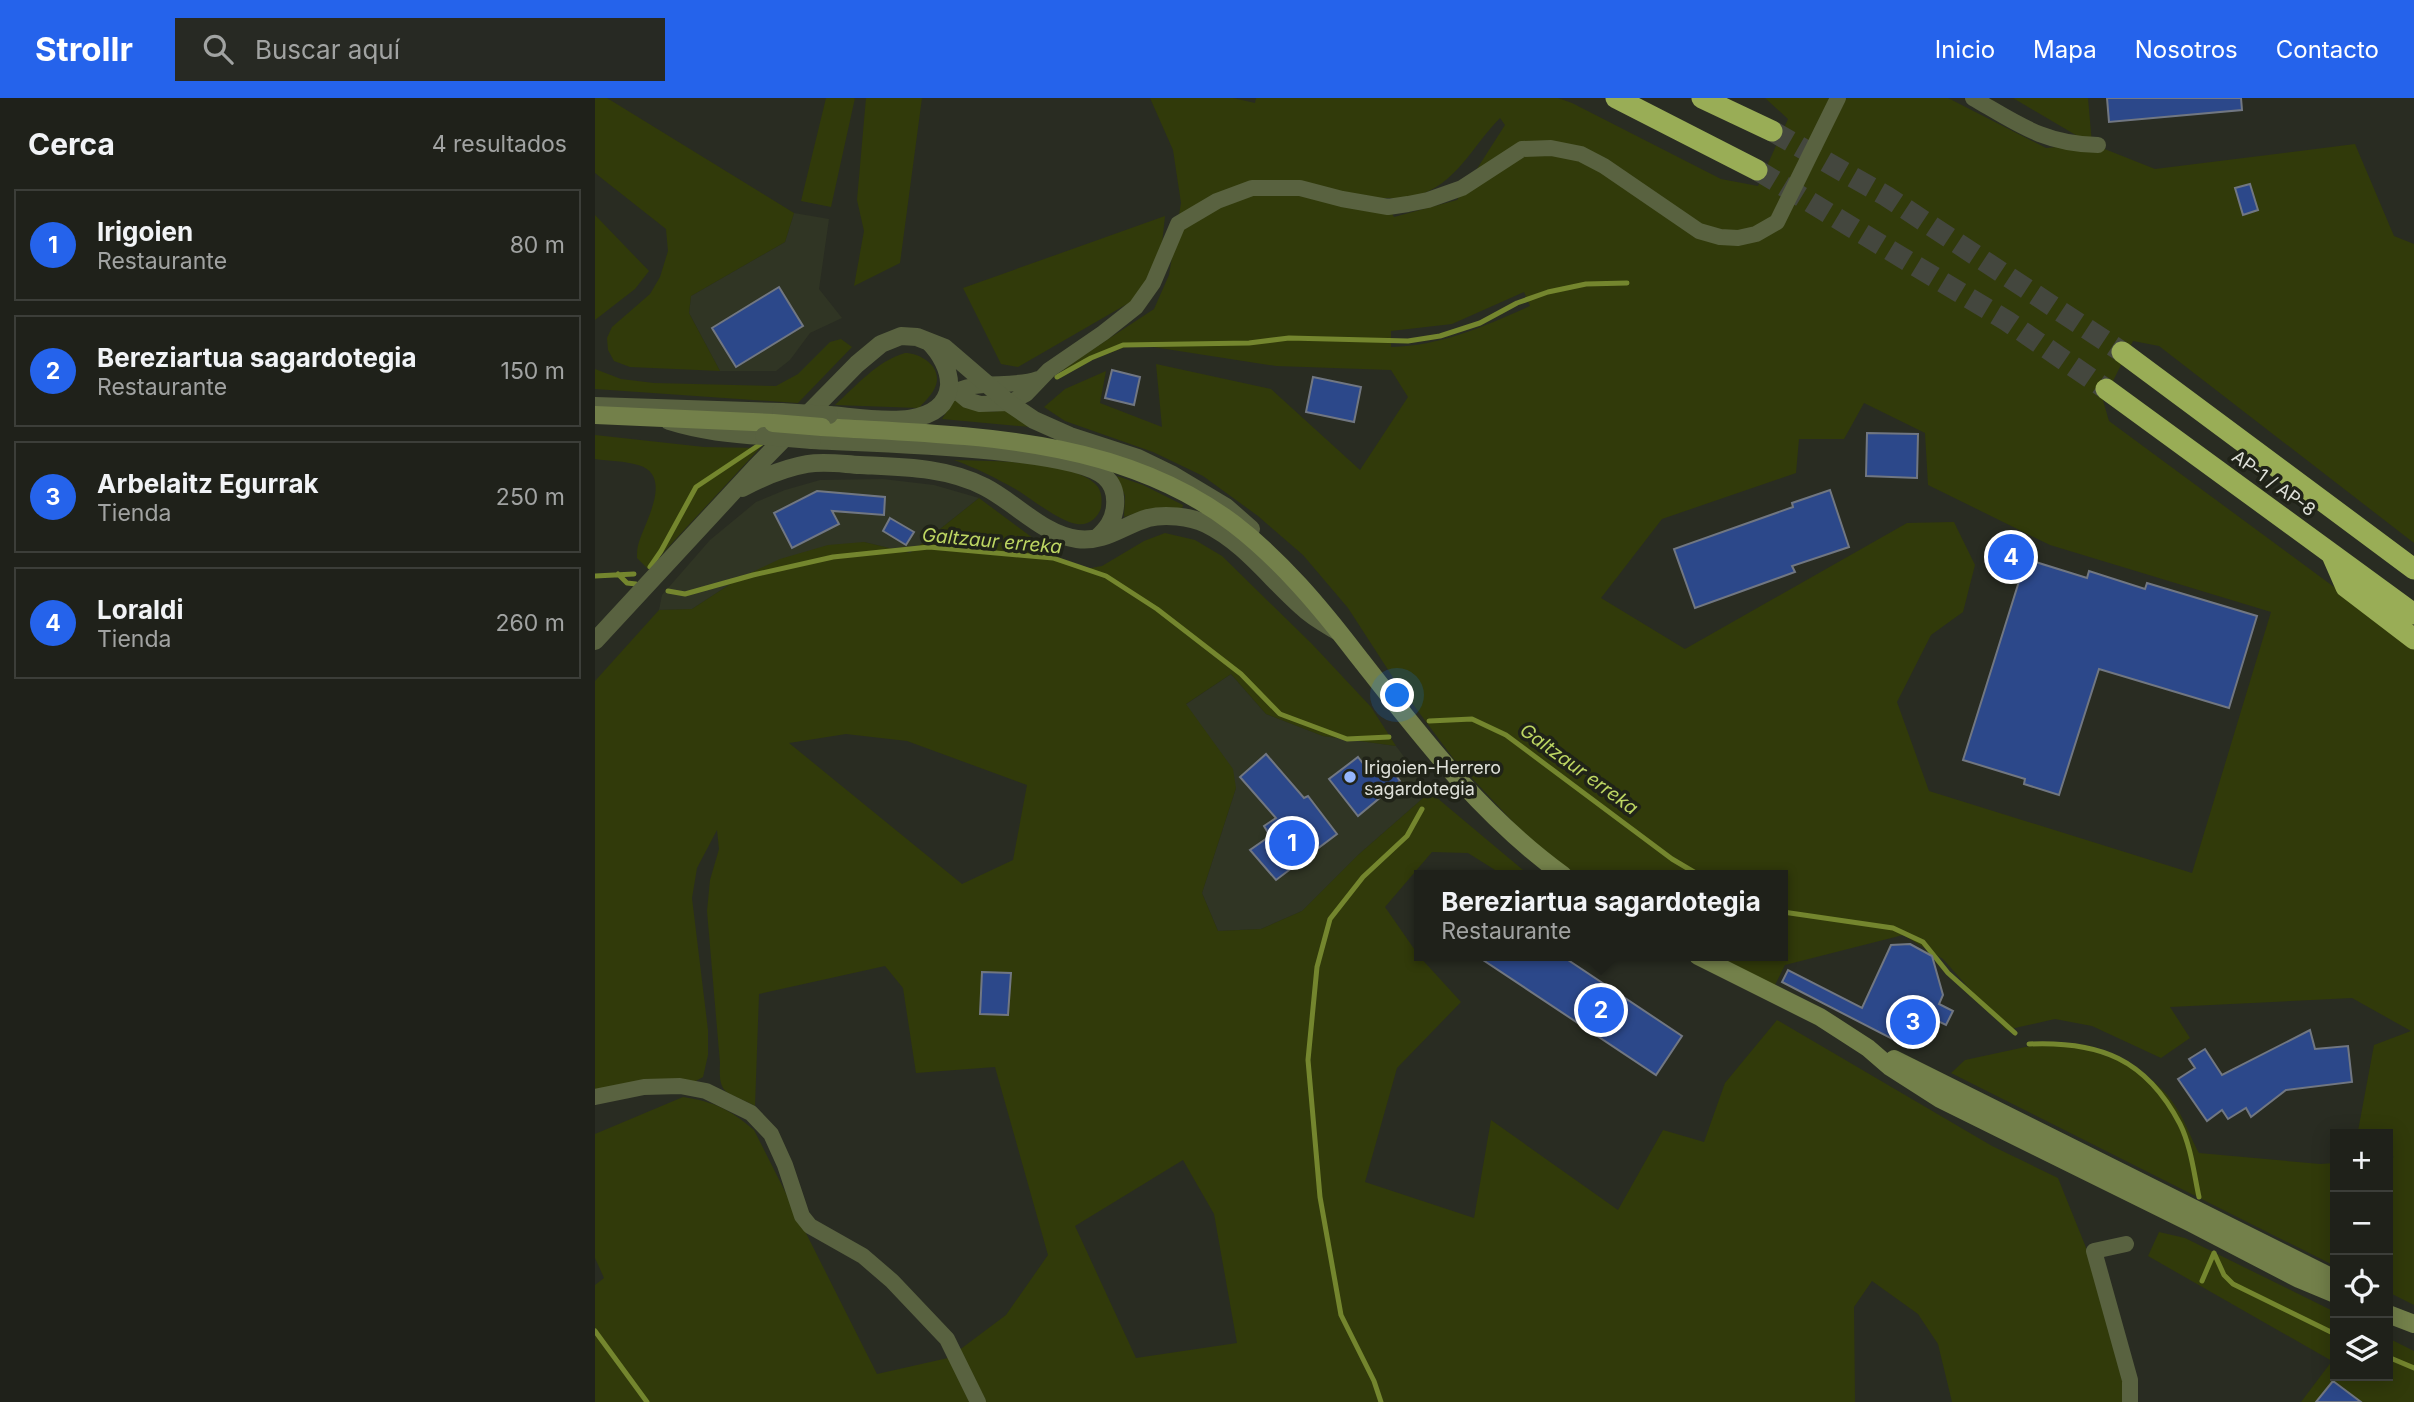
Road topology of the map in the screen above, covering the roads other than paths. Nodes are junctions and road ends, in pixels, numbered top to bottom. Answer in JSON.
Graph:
{"nodes":[{"id":1,"x":1616,"y":98,"type":"edge"},
{"id":2,"x":1702,"y":98,"type":"edge"},
{"id":3,"x":1838,"y":98,"type":"edge"},
{"id":4,"x":1973,"y":98,"type":"edge"},
{"id":5,"x":1772,"y":131,"type":"tunnel mouth"},
{"id":6,"x":2098,"y":145,"type":"dead end"},
{"id":7,"x":1757,"y":170,"type":"tunnel mouth"},
{"id":8,"x":923,"y":338,"type":"junction"},
{"id":9,"x":2122,"y":352,"type":"tunnel mouth"},
{"id":10,"x":1035,"y":383,"type":"junction"},
{"id":11,"x":987,"y":384,"type":"junction"},
{"id":12,"x":2106,"y":388,"type":"tunnel mouth"},
{"id":13,"x":950,"y":391,"type":"junction"},
{"id":14,"x":1009,"y":403,"type":"junction"},
{"id":15,"x":595,"y":406,"type":"edge"},
{"id":16,"x":595,"y":415,"type":"edge"},
{"id":17,"x":1034,"y":420,"type":"junction"},
{"id":18,"x":800,"y":423,"type":"junction"},
{"id":19,"x":821,"y":427,"type":"junction"},
{"id":20,"x":772,"y":431,"type":"junction"},
{"id":21,"x":790,"y":444,"type":"junction"},
{"id":22,"x":810,"y":464,"type":"junction"},
{"id":23,"x":858,"y":465,"type":"junction"},
{"id":24,"x":783,"y":473,"type":"junction"},
{"id":25,"x":731,"y":494,"type":"junction"},
{"id":26,"x":712,"y":516,"type":"junction"},
{"id":27,"x":1097,"y":538,"type":"junction"},
{"id":28,"x":1263,"y":549,"type":"junction"},
{"id":29,"x":2331,"y":554,"type":"junction"},
{"id":30,"x":2414,"y":569,"type":"edge"},
{"id":31,"x":2414,"y":614,"type":"edge"},
{"id":32,"x":1337,"y":631,"type":"junction"},
{"id":33,"x":2414,"y":639,"type":"edge"},
{"id":34,"x":595,"y":641,"type":"edge"},
{"id":35,"x":1557,"y":870,"type":"edge"},
{"id":36,"x":1708,"y":961,"type":"edge"},
{"id":37,"x":1868,"y":1048,"type":"junction"},
{"id":38,"x":1969,"y":1095,"type":"junction"},
{"id":39,"x":595,"y":1097,"type":"edge"},
{"id":40,"x":2124,"y":1180,"type":"dead end"},
{"id":41,"x":2149,"y":1193,"type":"dead end"},
{"id":42,"x":2126,"y":1244,"type":"dead end"},
{"id":43,"x":2314,"y":1268,"type":"junction"},
{"id":44,"x":2330,"y":1276,"type":"edge"},
{"id":45,"x":2330,"y":1292,"type":"edge"},
{"id":46,"x":978,"y":1402,"type":"edge"},
{"id":47,"x":2130,"y":1402,"type":"edge"}],
"edges":[{"from":1,"to":7,"type":"highway"},
{"from":2,"to":5,"type":"highway"},
{"from":3,"to":10,"type":"street"},
{"from":4,"to":6,"type":"street"},
{"from":8,"to":11,"type":"street"},
{"from":8,"to":13,"type":"street"},
{"from":8,"to":18,"type":"street"},
{"from":9,"to":30,"type":"highway","name":"AP-1 / AP-8"},
{"from":10,"to":11,"type":"street"},
{"from":10,"to":14,"type":"street"},
{"from":10,"to":17,"type":"street"},
{"from":11,"to":13,"type":"street"},
{"from":11,"to":14,"type":"street"},
{"from":12,"to":29,"type":"highway","name":"AP-1 / AP-8"},
{"from":13,"to":14,"type":"street"},
{"from":13,"to":19,"type":"street"},
{"from":14,"to":17,"type":"street"},
{"from":15,"to":20,"type":"street"},
{"from":16,"to":20,"type":"main road"},
{"from":17,"to":28,"type":"street"},
{"from":18,"to":20,"type":"street"},
{"from":18,"to":21,"type":"street"},
{"from":19,"to":20,"type":"main road","bridge":true},
{"from":19,"to":27,"type":"street"},
{"from":19,"to":28,"type":"main road"},
{"from":20,"to":24,"type":"street"},
{"from":20,"to":25,"type":"street"},
{"from":21,"to":22,"type":"street"},
{"from":21,"to":24,"type":"street"},
{"from":22,"to":23,"type":"street"},
{"from":22,"to":24,"type":"street"},
{"from":23,"to":24,"type":"street"},
{"from":23,"to":27,"type":"street"},
{"from":24,"to":25,"type":"street"},
{"from":24,"to":26,"type":"street"},
{"from":25,"to":26,"type":"street"},
{"from":26,"to":34,"type":"street"},
{"from":27,"to":32,"type":"street"},
{"from":28,"to":32,"type":"main road"},
{"from":29,"to":31,"type":"highway","name":"AP-1 / AP-8"},
{"from":29,"to":33,"type":"highway"},
{"from":32,"to":35,"type":"main road"},
{"from":36,"to":37,"type":"main road"},
{"from":37,"to":38,"type":"main road"},
{"from":37,"to":45,"type":"main road"},
{"from":38,"to":40,"type":"street"},
{"from":38,"to":43,"type":"main road"},
{"from":39,"to":46,"type":"street"},
{"from":41,"to":43,"type":"street"},
{"from":42,"to":47,"type":"street"},
{"from":43,"to":44,"type":"main road"}]}
